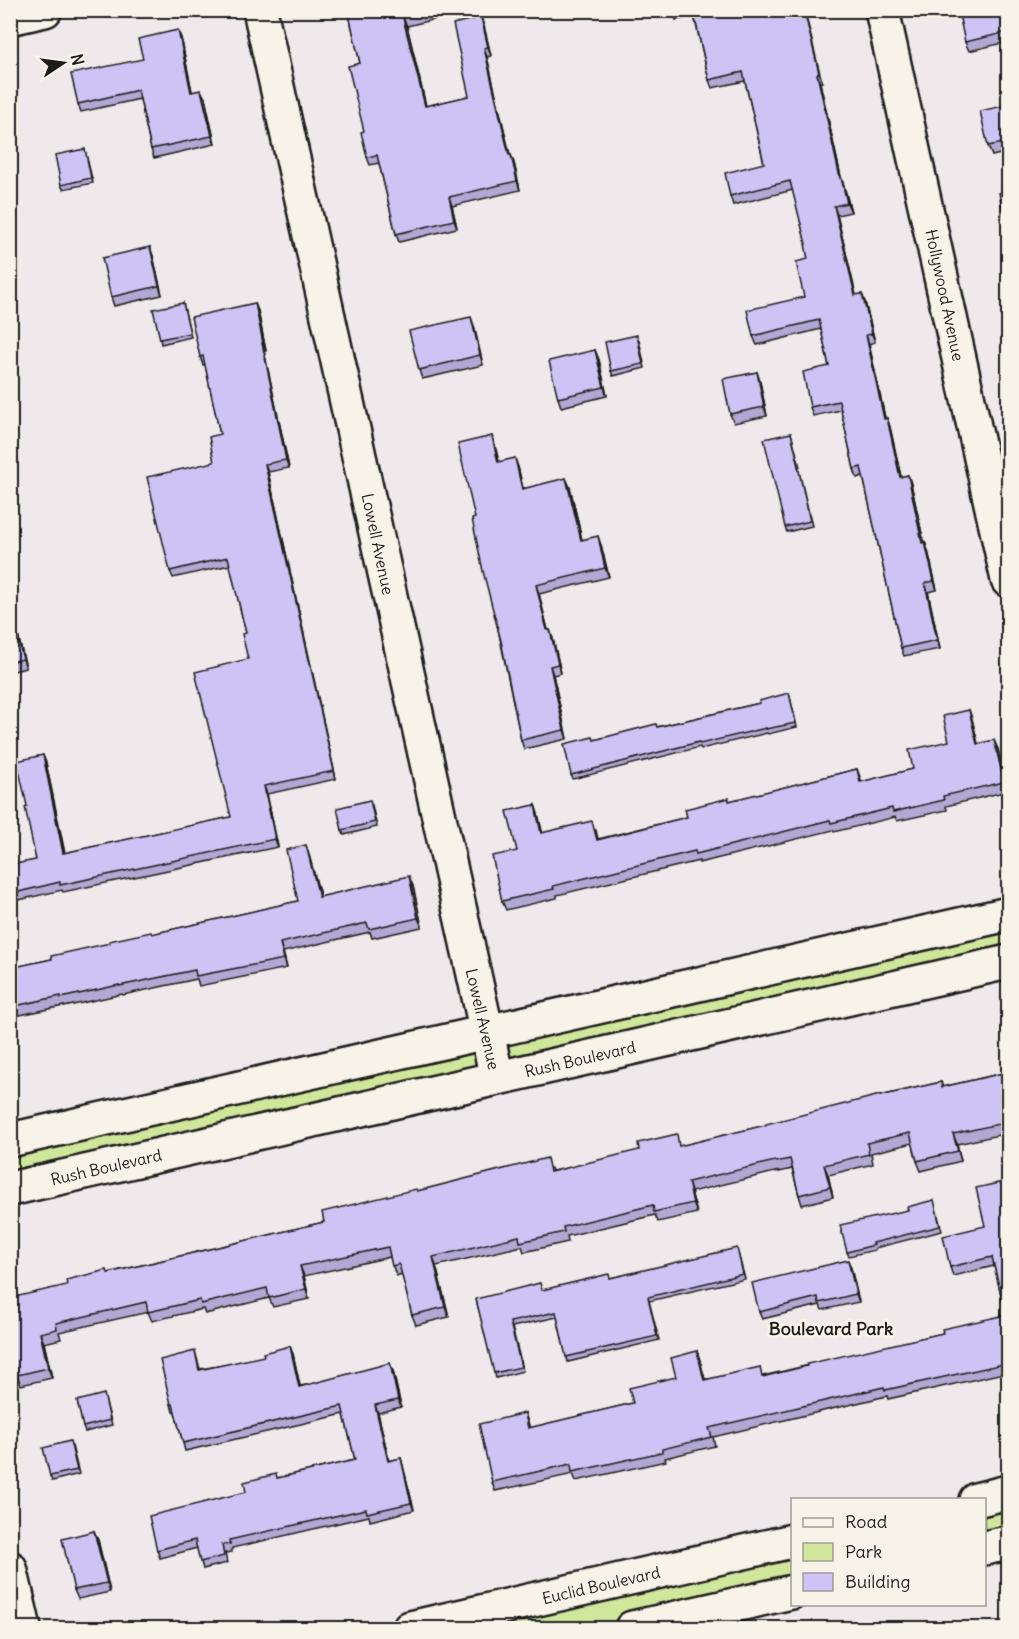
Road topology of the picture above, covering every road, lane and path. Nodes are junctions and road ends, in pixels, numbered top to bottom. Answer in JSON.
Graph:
{"nodes":[{"id":1,"x":45,"y":10,"type":"edge"},
{"id":2,"x":260,"y":10,"type":"edge"},
{"id":3,"x":882,"y":10,"type":"edge"},
{"id":4,"x":10,"y":18,"type":"edge"},
{"id":5,"x":1008,"y":580,"type":"edge"},
{"id":6,"x":1008,"y":914,"type":"edge"},
{"id":7,"x":1008,"y":962,"type":"edge"},
{"id":8,"x":486,"y":1031,"type":"junction"},
{"id":9,"x":497,"y":1078,"type":"junction"},
{"id":10,"x":10,"y":1140,"type":"edge"},
{"id":11,"x":10,"y":1189,"type":"edge"},
{"id":12,"x":1008,"y":1492,"type":"edge"},
{"id":13,"x":984,"y":1498,"type":"edge"},
{"id":14,"x":791,"y":1541,"type":"edge"},
{"id":15,"x":1008,"y":1543,"type":"edge"},
{"id":16,"x":986,"y":1548,"type":"edge"},
{"id":17,"x":10,"y":1568,"type":"edge"},
{"id":18,"x":610,"y":1583,"type":"junction"},
{"id":19,"x":791,"y":1592,"type":"edge"},
{"id":20,"x":24,"y":1629,"type":"edge"},
{"id":21,"x":410,"y":1629,"type":"edge"},
{"id":22,"x":619,"y":1629,"type":"edge"},
{"id":23,"x":633,"y":1629,"type":"edge"}],
"edges":[{"from":1,"to":4,"type":"street"},
{"from":2,"to":8,"type":"street","name":"Lowell Avenue"},
{"from":3,"to":5,"type":"street","name":"Hollywood Avenue"},
{"from":6,"to":8,"type":"street"},
{"from":7,"to":9,"type":"street","name":"Rush Boulevard"},
{"from":8,"to":9,"type":"street","name":"Lowell Avenue"},
{"from":8,"to":10,"type":"street"},
{"from":9,"to":11,"type":"street","name":"Rush Boulevard"},
{"from":12,"to":13,"type":"street"},
{"from":14,"to":18,"type":"street","name":"Euclid Boulevard"},
{"from":15,"to":16,"type":"street"},
{"from":17,"to":20,"type":"street"},
{"from":18,"to":21,"type":"street","name":"Euclid Boulevard"},
{"from":18,"to":22,"type":"street"},
{"from":19,"to":23,"type":"street"}]}
